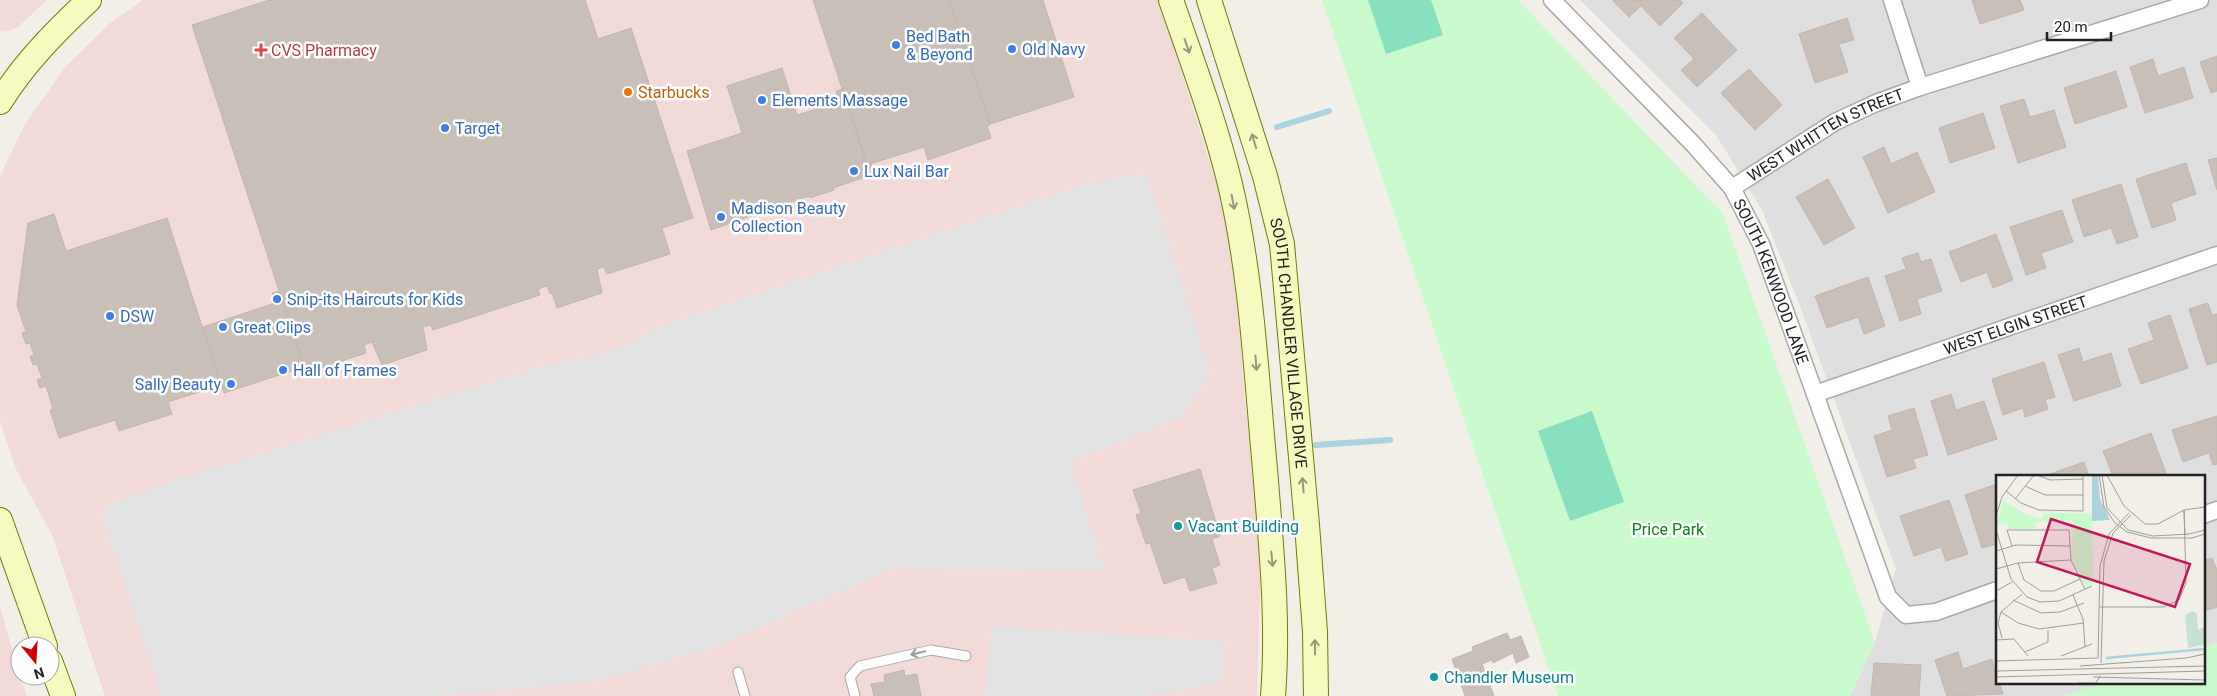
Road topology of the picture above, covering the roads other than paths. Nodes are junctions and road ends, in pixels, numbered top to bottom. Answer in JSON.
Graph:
{"nodes":[{"id":1,"x":89,"y":0,"type":"edge"},
{"id":2,"x":1171,"y":0,"type":"edge"},
{"id":3,"x":1209,"y":0,"type":"edge"},
{"id":4,"x":1552,"y":0,"type":"edge"},
{"id":5,"x":1892,"y":0,"type":"edge"},
{"id":6,"x":2198,"y":0,"type":"edge"},
{"id":7,"x":1920,"y":87,"type":"junction"},
{"id":8,"x":0,"y":102,"type":"edge"},
{"id":9,"x":1732,"y":188,"type":"junction"},
{"id":10,"x":2217,"y":255,"type":"edge"},
{"id":11,"x":1815,"y":394,"type":"junction"},
{"id":12,"x":2217,"y":510,"type":"edge"},
{"id":13,"x":2204,"y":515,"type":"edge"},
{"id":14,"x":0,"y":520,"type":"edge"},
{"id":15,"x":1996,"y":590,"type":"edge"},
{"id":16,"x":41,"y":636,"type":"edge"},
{"id":17,"x":966,"y":656,"type":"dead end"},
{"id":18,"x":738,"y":672,"type":"dead end"},
{"id":19,"x":746,"y":696,"type":"edge"},
{"id":20,"x":855,"y":696,"type":"edge"},
{"id":21,"x":1272,"y":696,"type":"edge"},
{"id":22,"x":1316,"y":696,"type":"edge"}],
"edges":[{"from":1,"to":8,"type":"street"},
{"from":2,"to":21,"type":"street","name":"SOUTH CHANDLER VILLAGE DRIVE","one_way":true},
{"from":22,"to":3,"type":"street","name":"SOUTH CHANDLER VILLAGE DRIVE","one_way":true},
{"from":4,"to":9,"type":"street","name":"SOUTH KENWOOD LANE"},
{"from":5,"to":7,"type":"street","name":"WEST WHITTEN STREET"},
{"from":6,"to":7,"type":"street","name":"WEST WHITTEN STREET"},
{"from":7,"to":9,"type":"street","name":"WEST WHITTEN STREET"},
{"from":9,"to":11,"type":"street","name":"SOUTH KENWOOD LANE"},
{"from":10,"to":11,"type":"street","name":"WEST ELGIN STREET"},
{"from":11,"to":15,"type":"street","name":"SOUTH KENWOOD LANE"},
{"from":12,"to":13,"type":"street"},
{"from":14,"to":16,"type":"street"},
{"from":17,"to":20,"type":"lane","one_way":true},
{"from":18,"to":19,"type":"lane"}]}
